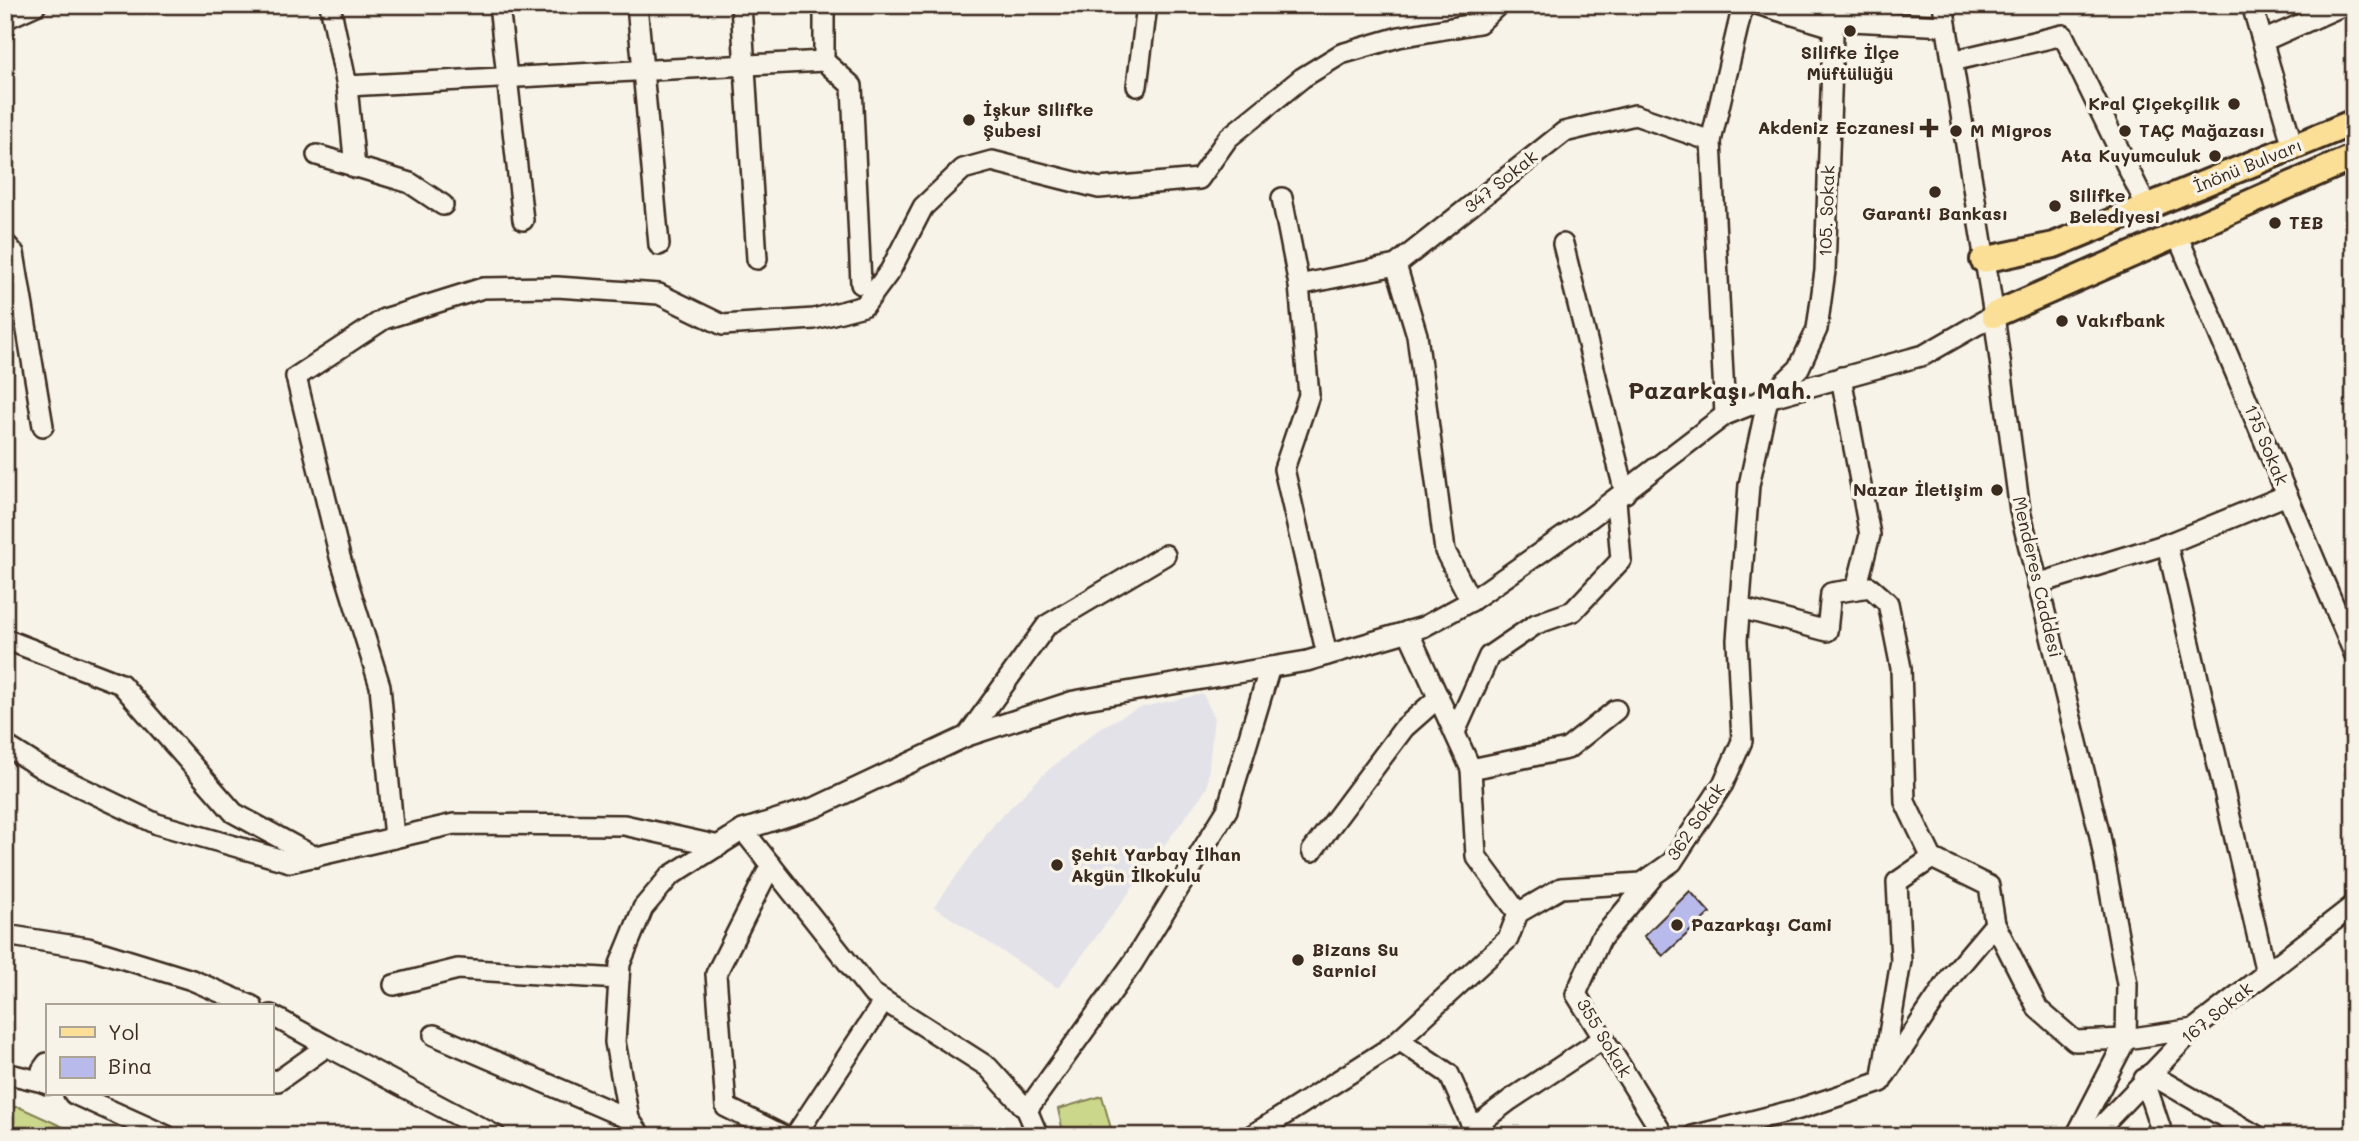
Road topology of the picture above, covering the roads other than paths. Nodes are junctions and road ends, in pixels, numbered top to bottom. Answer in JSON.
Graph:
{"nodes":[{"id":1,"x":36,"y":5,"type":"edge"},
{"id":2,"x":330,"y":5,"type":"edge"},
{"id":3,"x":499,"y":5,"type":"edge"},
{"id":4,"x":637,"y":5,"type":"edge"},
{"id":5,"x":741,"y":5,"type":"edge"},
{"id":6,"x":824,"y":5,"type":"edge"},
{"id":7,"x":1147,"y":5,"type":"edge"},
{"id":8,"x":1498,"y":5,"type":"edge"},
{"id":9,"x":1743,"y":5,"type":"edge"},
{"id":10,"x":1760,"y":5,"type":"edge"},
{"id":11,"x":1943,"y":5,"type":"edge"},
{"id":12,"x":2252,"y":5,"type":"edge"},
{"id":13,"x":2344,"y":5,"type":"edge"},
{"id":14,"x":1833,"y":18,"type":"edge"},
{"id":15,"x":5,"y":19,"type":"edge"},
{"id":16,"x":1947,"y":26,"type":"junction"},
{"id":17,"x":2263,"y":41,"type":"junction"},
{"id":18,"x":824,"y":61,"type":"junction"},
{"id":19,"x":1952,"y":61,"type":"junction"},
{"id":20,"x":743,"y":65,"type":"junction"},
{"id":21,"x":643,"y":70,"type":"junction"},
{"id":22,"x":507,"y":76,"type":"junction"},
{"id":23,"x":347,"y":86,"type":"junction"},
{"id":24,"x":1137,"y":86,"type":"dead end"},
{"id":25,"x":2354,"y":122,"type":"edge"},
{"id":26,"x":1710,"y":141,"type":"junction"},
{"id":27,"x":2293,"y":147,"type":"junction"},
{"id":28,"x":317,"y":155,"type":"dead end"},
{"id":29,"x":2354,"y":157,"type":"edge"},
{"id":30,"x":355,"y":168,"type":"junction"},
{"id":31,"x":1282,"y":198,"type":"dead end"},
{"id":32,"x":443,"y":205,"type":"dead end"},
{"id":33,"x":2147,"y":207,"type":"junction"},
{"id":34,"x":523,"y":220,"type":"dead end"},
{"id":35,"x":2178,"y":237,"type":"junction"},
{"id":36,"x":5,"y":243,"type":"edge"},
{"id":37,"x":1563,"y":244,"type":"dead end"},
{"id":38,"x":659,"y":245,"type":"dead end"},
{"id":39,"x":757,"y":259,"type":"dead end"},
{"id":40,"x":1983,"y":260,"type":"junction"},
{"id":41,"x":1396,"y":264,"type":"junction"},
{"id":42,"x":861,"y":284,"type":"dead end"},
{"id":43,"x":1299,"y":285,"type":"junction"},
{"id":44,"x":1994,"y":315,"type":"junction"},
{"id":45,"x":1842,"y":377,"type":"junction"},
{"id":46,"x":1768,"y":398,"type":"junction"},
{"id":47,"x":1726,"y":415,"type":"junction"},
{"id":48,"x":43,"y":426,"type":"dead end"},
{"id":49,"x":2287,"y":495,"type":"junction"},
{"id":50,"x":1620,"y":496,"type":"junction"},
{"id":51,"x":2167,"y":544,"type":"junction"},
{"id":52,"x":1165,"y":555,"type":"dead end"},
{"id":53,"x":2038,"y":584,"type":"junction"},
{"id":54,"x":1856,"y":589,"type":"junction"},
{"id":55,"x":1471,"y":601,"type":"junction"},
{"id":56,"x":1740,"y":608,"type":"junction"},
{"id":57,"x":1408,"y":631,"type":"junction"},
{"id":58,"x":5,"y":639,"type":"edge"},
{"id":59,"x":2354,"y":653,"type":"edge"},
{"id":60,"x":1327,"y":655,"type":"junction"},
{"id":61,"x":1269,"y":667,"type":"junction"},
{"id":62,"x":1439,"y":697,"type":"junction"},
{"id":63,"x":1616,"y":710,"type":"dead end"},
{"id":64,"x":1455,"y":732,"type":"junction"},
{"id":65,"x":967,"y":736,"type":"junction"},
{"id":66,"x":5,"y":745,"type":"edge"},
{"id":67,"x":1471,"y":769,"type":"junction"},
{"id":68,"x":743,"y":830,"type":"junction"},
{"id":69,"x":394,"y":838,"type":"junction"},
{"id":70,"x":719,"y":846,"type":"junction"},
{"id":71,"x":1311,"y":851,"type":"dead end"},
{"id":72,"x":315,"y":857,"type":"junction"},
{"id":73,"x":1932,"y":858,"type":"junction"},
{"id":74,"x":771,"y":865,"type":"junction"},
{"id":75,"x":1656,"y":873,"type":"junction"},
{"id":76,"x":2354,"y":905,"type":"edge"},
{"id":77,"x":1518,"y":913,"type":"junction"},
{"id":78,"x":1995,"y":924,"type":"junction"},
{"id":79,"x":5,"y":935,"type":"edge"},
{"id":80,"x":2266,"y":973,"type":"junction"},
{"id":81,"x":619,"y":979,"type":"junction"},
{"id":82,"x":394,"y":985,"type":"dead end"},
{"id":83,"x":884,"y":1001,"type":"junction"},
{"id":84,"x":247,"y":1004,"type":"edge"},
{"id":85,"x":273,"y":1016,"type":"edge"},
{"id":86,"x":2194,"y":1029,"type":"junction"},
{"id":87,"x":434,"y":1035,"type":"dead end"},
{"id":88,"x":1604,"y":1038,"type":"junction"},
{"id":89,"x":2126,"y":1039,"type":"junction"},
{"id":90,"x":1399,"y":1040,"type":"junction"},
{"id":91,"x":327,"y":1046,"type":"junction"},
{"id":92,"x":46,"y":1064,"type":"edge"},
{"id":93,"x":5,"y":1073,"type":"edge"},
{"id":94,"x":2147,"y":1076,"type":"junction"},
{"id":95,"x":273,"y":1080,"type":"edge"},
{"id":96,"x":1881,"y":1082,"type":"junction"},
{"id":97,"x":45,"y":1083,"type":"edge"},
{"id":98,"x":79,"y":1096,"type":"edge"},
{"id":99,"x":1027,"y":1110,"type":"junction"},
{"id":100,"x":629,"y":1119,"type":"junction"},
{"id":101,"x":167,"y":1136,"type":"edge"},
{"id":102,"x":496,"y":1136,"type":"edge"},
{"id":103,"x":641,"y":1136,"type":"edge"},
{"id":104,"x":784,"y":1136,"type":"edge"},
{"id":105,"x":795,"y":1136,"type":"edge"},
{"id":106,"x":1038,"y":1136,"type":"edge"},
{"id":107,"x":1251,"y":1136,"type":"edge"},
{"id":108,"x":1664,"y":1136,"type":"edge"},
{"id":109,"x":1693,"y":1136,"type":"edge"},
{"id":110,"x":2076,"y":1136,"type":"edge"},
{"id":111,"x":2092,"y":1136,"type":"edge"},
{"id":112,"x":2163,"y":1136,"type":"edge"},
{"id":113,"x":2257,"y":1136,"type":"edge"}],
"edges":[{"from":1,"to":15,"type":"street"},
{"from":2,"to":23,"type":"street"},
{"from":3,"to":22,"type":"street"},
{"from":4,"to":21,"type":"street"},
{"from":5,"to":20,"type":"street"},
{"from":6,"to":18,"type":"street"},
{"from":7,"to":24,"type":"street"},
{"from":8,"to":69,"type":"street"},
{"from":9,"to":26,"type":"street"},
{"from":10,"to":14,"type":"street"},
{"from":11,"to":16,"type":"street","name":"Menderes Caddesi"},
{"from":12,"to":17,"type":"street"},
{"from":13,"to":17,"type":"street"},
{"from":14,"to":16,"type":"street"},
{"from":14,"to":46,"type":"street","name":"105. Sokak"},
{"from":16,"to":19,"type":"street","name":"Menderes Caddesi"},
{"from":17,"to":27,"type":"street"},
{"from":18,"to":20,"type":"street"},
{"from":18,"to":42,"type":"street"},
{"from":19,"to":33,"type":"street"},
{"from":19,"to":40,"type":"street","name":"Menderes Caddesi"},
{"from":20,"to":21,"type":"street"},
{"from":20,"to":39,"type":"street"},
{"from":21,"to":22,"type":"street"},
{"from":21,"to":38,"type":"street"},
{"from":22,"to":23,"type":"street"},
{"from":22,"to":34,"type":"street"},
{"from":23,"to":30,"type":"street"},
{"from":25,"to":27,"type":"main road","name":"İnönü Bulvarı"},
{"from":26,"to":41,"type":"street","name":"347 Sokak"},
{"from":26,"to":47,"type":"street"},
{"from":27,"to":33,"type":"main road","name":"İnönü Bulvarı"},
{"from":28,"to":30,"type":"street"},
{"from":29,"to":35,"type":"main road","name":"İnönü Bulvarı"},
{"from":30,"to":32,"type":"street"},
{"from":31,"to":43,"type":"street"},
{"from":33,"to":40,"type":"main road","name":"İnönü Bulvarı"},
{"from":35,"to":44,"type":"main road","name":"İnönü Bulvarı"},
{"from":35,"to":49,"type":"street","name":"175 Sokak"},
{"from":36,"to":48,"type":"street"},
{"from":37,"to":50,"type":"street"},
{"from":40,"to":44,"type":"street","name":"Menderes Caddesi"},
{"from":41,"to":43,"type":"street","name":"347 Sokak"},
{"from":41,"to":55,"type":"street"},
{"from":43,"to":60,"type":"street"},
{"from":44,"to":45,"type":"street"},
{"from":44,"to":53,"type":"street","name":"Menderes Caddesi"},
{"from":45,"to":46,"type":"street"},
{"from":45,"to":54,"type":"street"},
{"from":46,"to":47,"type":"street"},
{"from":46,"to":56,"type":"street","name":"362 Sokak"},
{"from":47,"to":50,"type":"street"},
{"from":49,"to":51,"type":"street"},
{"from":49,"to":59,"type":"street","name":"175 Sokak"},
{"from":50,"to":55,"type":"street"},
{"from":50,"to":64,"type":"street"},
{"from":51,"to":53,"type":"street"},
{"from":51,"to":80,"type":"street"},
{"from":52,"to":65,"type":"street"},
{"from":53,"to":89,"type":"street","name":"Menderes Caddesi"},
{"from":54,"to":56,"type":"street"},
{"from":54,"to":73,"type":"street"},
{"from":55,"to":57,"type":"street"},
{"from":56,"to":75,"type":"street","name":"362 Sokak"},
{"from":57,"to":60,"type":"street"},
{"from":57,"to":62,"type":"street"},
{"from":58,"to":72,"type":"street"},
{"from":60,"to":61,"type":"street"},
{"from":61,"to":65,"type":"street"},
{"from":61,"to":99,"type":"street"},
{"from":62,"to":64,"type":"street"},
{"from":62,"to":71,"type":"street"},
{"from":63,"to":67,"type":"street"},
{"from":64,"to":67,"type":"street"},
{"from":65,"to":68,"type":"street"},
{"from":66,"to":72,"type":"street"},
{"from":67,"to":77,"type":"street"},
{"from":68,"to":70,"type":"street"},
{"from":68,"to":74,"type":"street"},
{"from":69,"to":70,"type":"street"},
{"from":69,"to":72,"type":"street"},
{"from":70,"to":81,"type":"street"},
{"from":73,"to":78,"type":"street"},
{"from":73,"to":96,"type":"street"},
{"from":74,"to":83,"type":"street"},
{"from":74,"to":104,"type":"street"},
{"from":75,"to":77,"type":"street","name":"362 Sokak"},
{"from":75,"to":88,"type":"street","name":"355 Sokak"},
{"from":76,"to":80,"type":"street","name":"167 Sokak"},
{"from":77,"to":90,"type":"street"},
{"from":78,"to":89,"type":"street"},
{"from":78,"to":96,"type":"street"},
{"from":79,"to":84,"type":"street"},
{"from":80,"to":86,"type":"street","name":"167 Sokak"},
{"from":81,"to":82,"type":"street"},
{"from":81,"to":100,"type":"street"},
{"from":83,"to":99,"type":"street"},
{"from":83,"to":105,"type":"street"},
{"from":85,"to":91,"type":"street"},
{"from":86,"to":89,"type":"street"},
{"from":86,"to":94,"type":"street","name":"167 Sokak"},
{"from":87,"to":100,"type":"street"},
{"from":88,"to":90,"type":"street"},
{"from":88,"to":108,"type":"street","name":"355 Sokak"},
{"from":89,"to":110,"type":"street","name":"Menderes Caddesi"},
{"from":90,"to":107,"type":"street"},
{"from":91,"to":95,"type":"street"},
{"from":91,"to":102,"type":"street"},
{"from":92,"to":97,"type":"street"},
{"from":93,"to":97,"type":"street"},
{"from":94,"to":111,"type":"street","name":"167 Sokak"},
{"from":94,"to":112,"type":"street"},
{"from":94,"to":113,"type":"street"},
{"from":96,"to":109,"type":"street"},
{"from":98,"to":101,"type":"street"},
{"from":99,"to":106,"type":"street"},
{"from":100,"to":103,"type":"street"}]}
